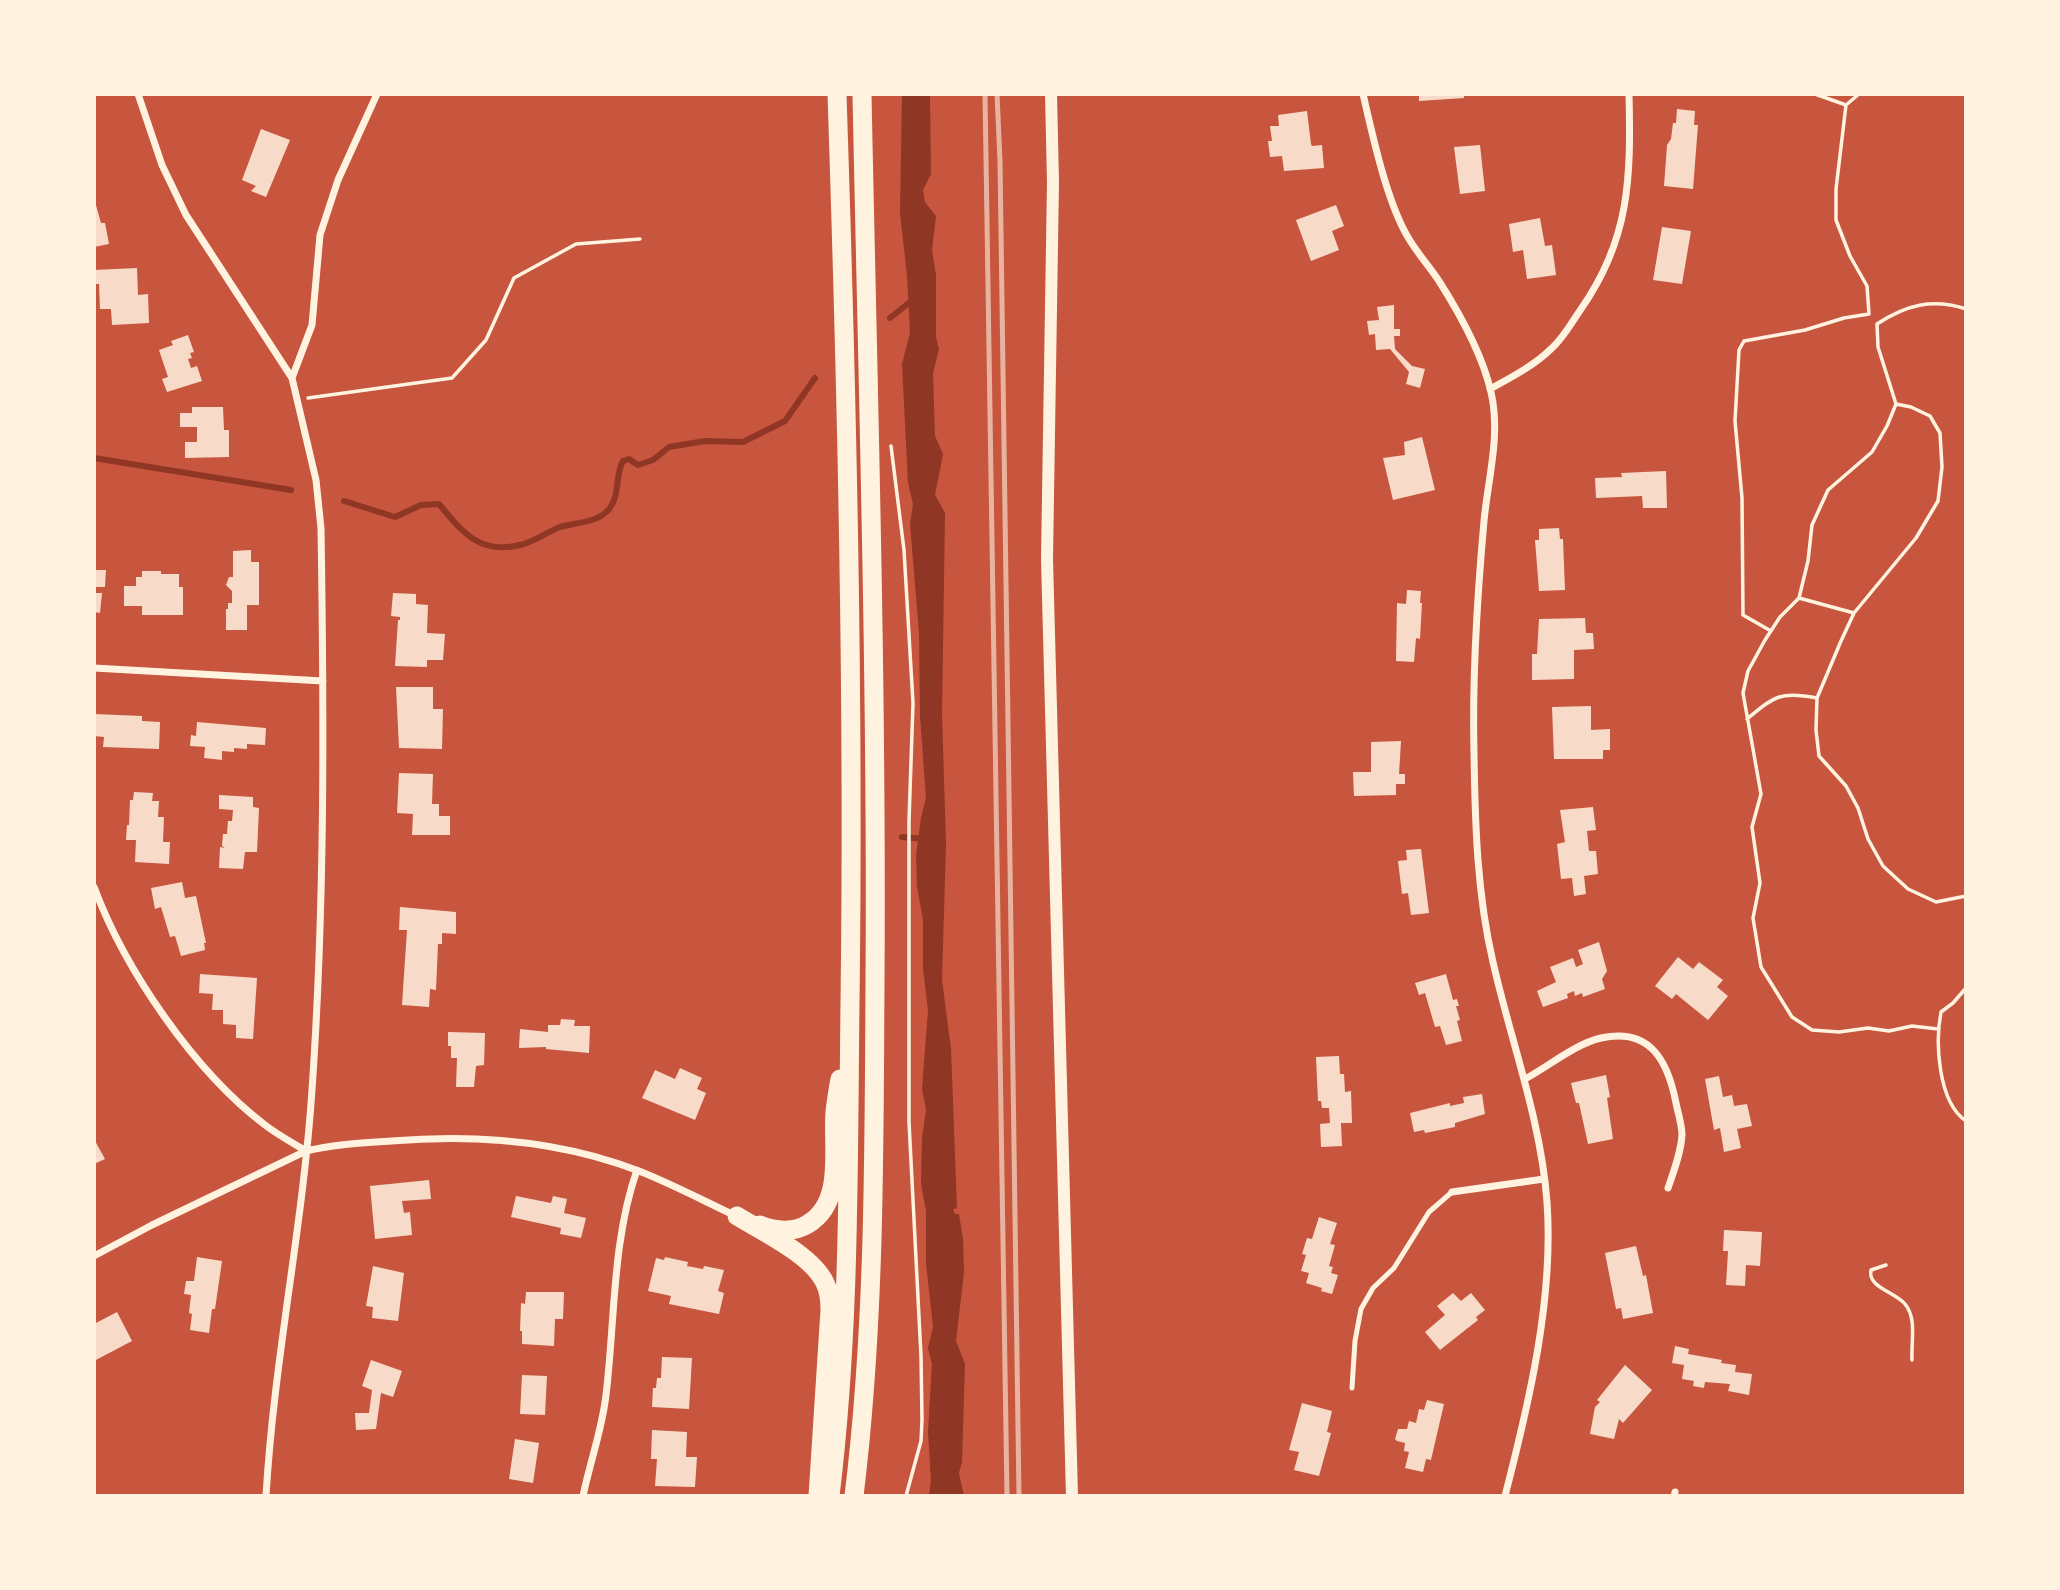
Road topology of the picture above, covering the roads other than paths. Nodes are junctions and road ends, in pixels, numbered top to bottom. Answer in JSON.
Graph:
{"nodes":[{"id":1,"x":138,"y":94,"type":"edge"},
{"id":2,"x":377,"y":94,"type":"edge"},
{"id":3,"x":837,"y":94,"type":"edge"},
{"id":4,"x":862,"y":94,"type":"edge"},
{"id":5,"x":1051,"y":94,"type":"edge"},
{"id":6,"x":1363,"y":94,"type":"edge"},
{"id":7,"x":1629,"y":94,"type":"edge"},
{"id":8,"x":292,"y":378,"type":"junction"},
{"id":9,"x":1490,"y":389,"type":"junction"},
{"id":10,"x":94,"y":668,"type":"edge"},
{"id":11,"x":323,"y":681,"type":"junction"},
{"id":12,"x":94,"y":887,"type":"edge"},
{"id":13,"x":850,"y":1018,"type":"junction"},
{"id":14,"x":1525,"y":1079,"type":"junction"},
{"id":15,"x":306,"y":1151,"type":"junction"},
{"id":16,"x":637,"y":1171,"type":"junction"},
{"id":17,"x":1544,"y":1179,"type":"junction"},
{"id":18,"x":1668,"y":1188,"type":"dead end"},
{"id":19,"x":1452,"y":1192,"type":"joint"},
{"id":20,"x":737,"y":1216,"type":"junction"},
{"id":21,"x":94,"y":1255,"type":"edge"},
{"id":22,"x":1352,"y":1388,"type":"dead end"},
{"id":23,"x":266,"y":1496,"type":"edge"},
{"id":24,"x":583,"y":1496,"type":"edge"},
{"id":25,"x":818,"y":1496,"type":"edge"},
{"id":26,"x":830,"y":1496,"type":"edge"},
{"id":27,"x":854,"y":1496,"type":"edge"},
{"id":28,"x":1072,"y":1496,"type":"edge"},
{"id":29,"x":1505,"y":1496,"type":"edge"}],
"edges":[{"from":1,"to":8,"type":"street"},
{"from":2,"to":8,"type":"street"},
{"from":3,"to":13,"type":"highway"},
{"from":4,"to":27,"type":"highway"},
{"from":5,"to":28,"type":"street"},
{"from":6,"to":9,"type":"street"},
{"from":7,"to":9,"type":"street"},
{"from":8,"to":11,"type":"street"},
{"from":9,"to":14,"type":"street"},
{"from":10,"to":11,"type":"street"},
{"from":11,"to":15,"type":"street"},
{"from":12,"to":15,"type":"street"},
{"from":13,"to":20,"type":"highway"},
{"from":13,"to":26,"type":"highway"},
{"from":14,"to":17,"type":"street"},
{"from":14,"to":18,"type":"street"},
{"from":15,"to":16,"type":"street"},
{"from":15,"to":21,"type":"street"},
{"from":15,"to":23,"type":"street"},
{"from":16,"to":20,"type":"street"},
{"from":16,"to":24,"type":"street"},
{"from":17,"to":19,"type":"street"},
{"from":17,"to":29,"type":"street"},
{"from":19,"to":22,"type":"lane"},
{"from":20,"to":25,"type":"highway"}]}
